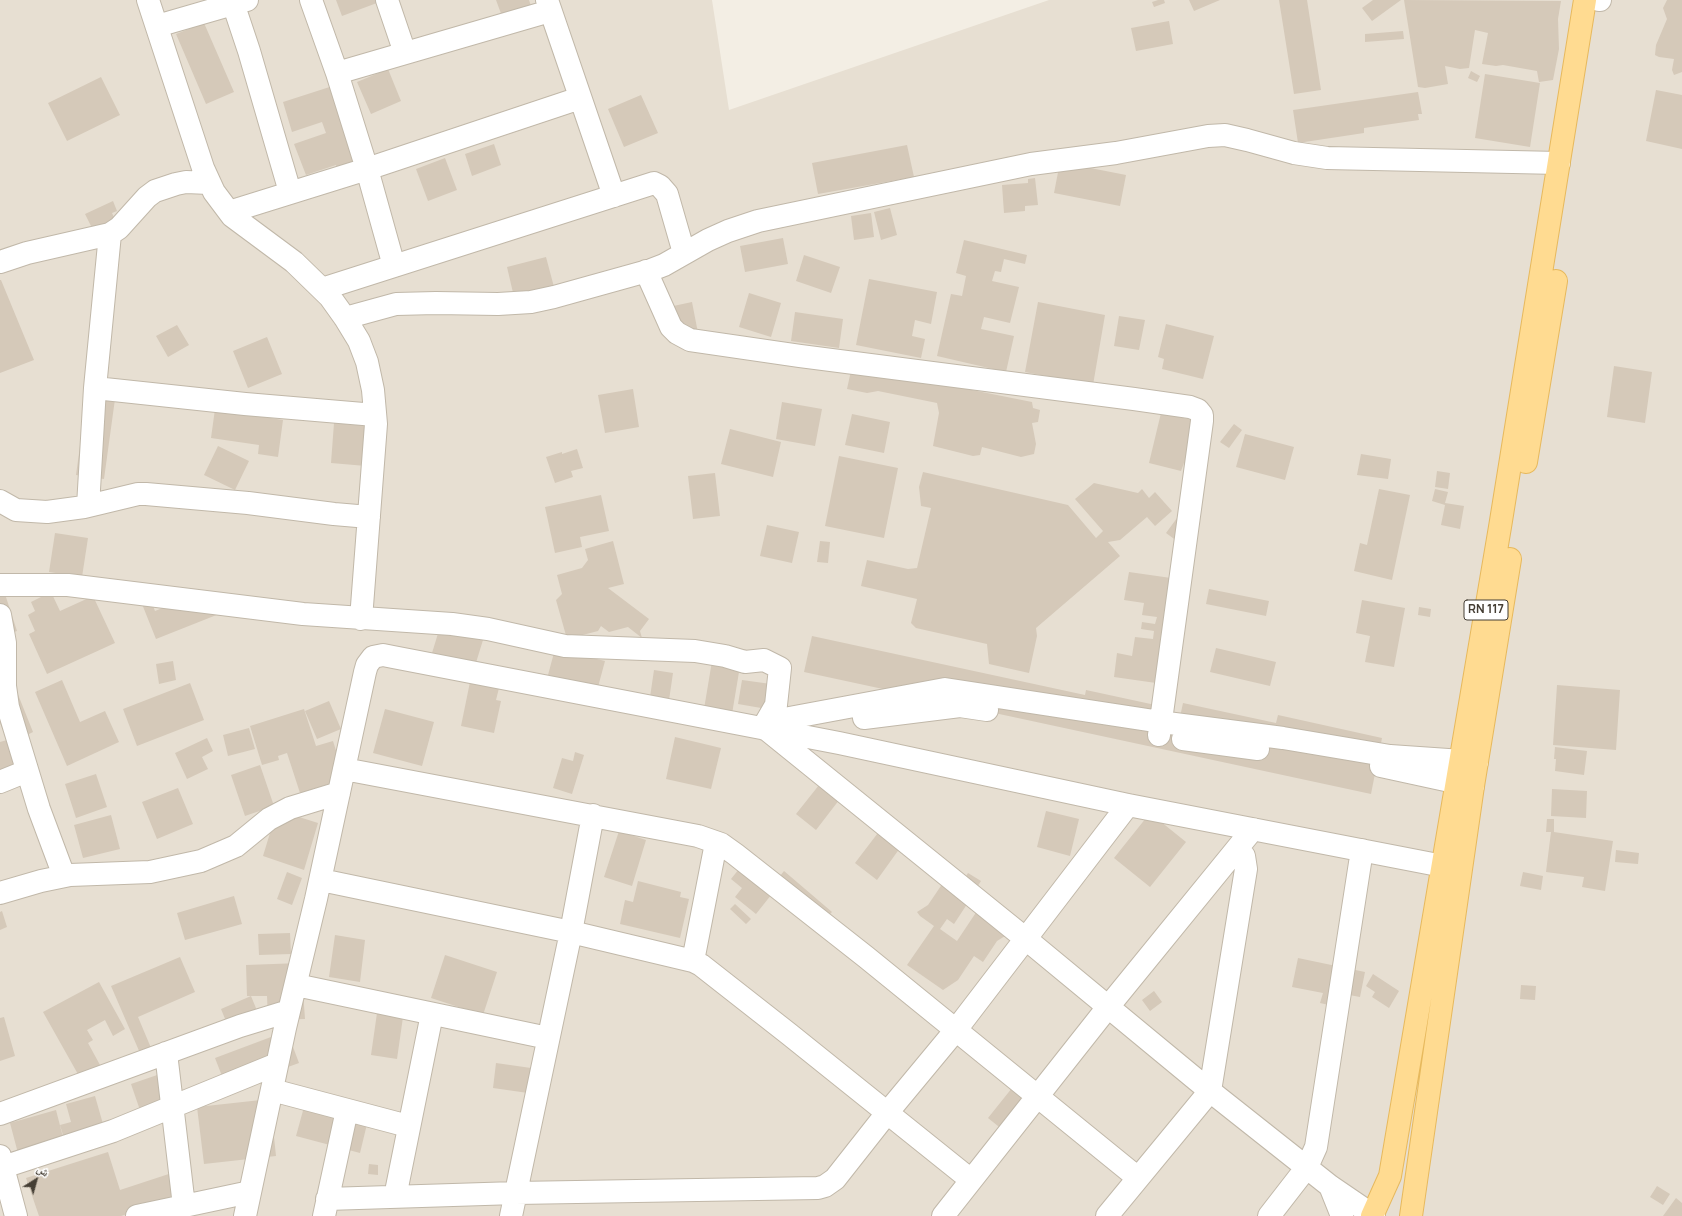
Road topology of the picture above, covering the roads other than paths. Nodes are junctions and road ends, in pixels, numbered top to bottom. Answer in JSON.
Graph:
{"nodes":[{"id":1,"x":148,"y":0,"type":"edge"},
{"id":2,"x":311,"y":0,"type":"edge"},
{"id":3,"x":387,"y":0,"type":"edge"},
{"id":4,"x":1585,"y":0,"type":"edge"},
{"id":5,"x":1600,"y":0,"type":"edge"},
{"id":6,"x":238,"y":1,"type":"edge"},
{"id":7,"x":548,"y":5,"type":"edge"},
{"id":8,"x":157,"y":26,"type":"junction"},
{"id":9,"x":405,"y":53,"type":"junction"},
{"id":10,"x":337,"y":74,"type":"junction"},
{"id":11,"x":580,"y":98,"type":"junction"},
{"id":12,"x":1559,"y":163,"type":"junction"},
{"id":13,"x":367,"y":169,"type":"junction"},
{"id":14,"x":209,"y":183,"type":"junction"},
{"id":15,"x":290,"y":192,"type":"junction"},
{"id":16,"x":614,"y":196,"type":"junction"},
{"id":17,"x":229,"y":212,"type":"junction"},
{"id":18,"x":110,"y":234,"type":"junction"},
{"id":19,"x":684,"y":253,"type":"junction"},
{"id":20,"x":0,"y":262,"type":"edge"},
{"id":21,"x":394,"y":266,"type":"junction"},
{"id":22,"x":646,"y":271,"type":"junction"},
{"id":23,"x":322,"y":289,"type":"junction"},
{"id":24,"x":345,"y":318,"type":"junction"},
{"id":25,"x":95,"y":388,"type":"junction"},
{"id":26,"x":375,"y":415,"type":"junction"},
{"id":27,"x":0,"y":501,"type":"edge"},
{"id":28,"x":88,"y":506,"type":"junction"},
{"id":29,"x":369,"y":517,"type":"junction"},
{"id":30,"x":0,"y":585,"type":"edge"},
{"id":31,"x":0,"y":615,"type":"edge"},
{"id":32,"x":361,"y":619,"type":"junction"},
{"id":33,"x":767,"y":729,"type":"junction"},
{"id":34,"x":1160,"y":729,"type":"junction"},
{"id":35,"x":1468,"y":761,"type":"junction"},
{"id":36,"x":344,"y":769,"type":"junction"},
{"id":37,"x":28,"y":771,"type":"junction"},
{"id":38,"x":0,"y":782,"type":"edge"},
{"id":39,"x":1464,"y":785,"type":"junction"},
{"id":40,"x":339,"y":793,"type":"junction"},
{"id":41,"x":1128,"y":805,"type":"junction"},
{"id":42,"x":593,"y":815,"type":"junction"},
{"id":43,"x":1253,"y":829,"type":"junction"},
{"id":44,"x":716,"y":843,"type":"junction"},
{"id":45,"x":1238,"y":849,"type":"junction"},
{"id":46,"x":1362,"y":850,"type":"junction"},
{"id":47,"x":1443,"y":866,"type":"junction"},
{"id":48,"x":64,"y":876,"type":"junction"},
{"id":49,"x":320,"y":880,"type":"junction"},
{"id":50,"x":0,"y":893,"type":"edge"},
{"id":51,"x":571,"y":932,"type":"junction"},
{"id":52,"x":1026,"y":939,"type":"junction"},
{"id":53,"x":692,"y":961,"type":"junction"},
{"id":54,"x":296,"y":985,"type":"junction"},
{"id":55,"x":1108,"y":1007,"type":"junction"},
{"id":56,"x":289,"y":1011,"type":"junction"},
{"id":57,"x":432,"y":1014,"type":"junction"},
{"id":58,"x":955,"y":1031,"type":"junction"},
{"id":59,"x":548,"y":1038,"type":"junction"},
{"id":60,"x":166,"y":1053,"type":"junction"},
{"id":61,"x":278,"y":1064,"type":"junction"},
{"id":62,"x":272,"y":1090,"type":"junction"},
{"id":63,"x":1210,"y":1091,"type":"junction"},
{"id":64,"x":1036,"y":1097,"type":"junction"},
{"id":65,"x":172,"y":1108,"type":"junction"},
{"id":66,"x":346,"y":1110,"type":"junction"},
{"id":67,"x":887,"y":1113,"type":"junction"},
{"id":68,"x":0,"y":1114,"type":"edge"},
{"id":69,"x":408,"y":1126,"type":"junction"},
{"id":70,"x":1,"y":1161,"type":"edge"},
{"id":71,"x":1306,"y":1167,"type":"junction"},
{"id":72,"x":1138,"y":1178,"type":"junction"},
{"id":73,"x":971,"y":1180,"type":"junction"},
{"id":74,"x":1330,"y":1186,"type":"junction"},
{"id":75,"x":250,"y":1192,"type":"junction"},
{"id":76,"x":516,"y":1193,"type":"junction"},
{"id":77,"x":395,"y":1197,"type":"junction"},
{"id":78,"x":184,"y":1206,"type":"junction"},
{"id":79,"x":326,"y":1208,"type":"edge"},
{"id":80,"x":16,"y":1216,"type":"edge"},
{"id":81,"x":137,"y":1216,"type":"edge"},
{"id":82,"x":245,"y":1216,"type":"edge"},
{"id":83,"x":511,"y":1216,"type":"edge"},
{"id":84,"x":943,"y":1216,"type":"edge"},
{"id":85,"x":1107,"y":1216,"type":"edge"},
{"id":86,"x":1269,"y":1216,"type":"edge"},
{"id":87,"x":1342,"y":1216,"type":"edge"},
{"id":88,"x":1373,"y":1216,"type":"edge"},
{"id":89,"x":1411,"y":1216,"type":"edge"}],
"edges":[{"from":1,"to":8,"type":"street"},
{"from":2,"to":10,"type":"street"},
{"from":3,"to":9,"type":"street"},
{"from":4,"to":12,"type":"main road","number":"RN 117"},
{"from":5,"to":35,"type":"main road","number":"RN 117"},
{"from":6,"to":8,"type":"street"},
{"from":6,"to":15,"type":"street"},
{"from":7,"to":9,"type":"street"},
{"from":7,"to":11,"type":"street"},
{"from":8,"to":14,"type":"street"},
{"from":9,"to":10,"type":"street"},
{"from":10,"to":13,"type":"street"},
{"from":11,"to":13,"type":"street"},
{"from":11,"to":16,"type":"street"},
{"from":12,"to":19,"type":"street"},
{"from":12,"to":35,"type":"main road","number":"RN 117"},
{"from":13,"to":15,"type":"street"},
{"from":13,"to":21,"type":"street"},
{"from":14,"to":17,"type":"street"},
{"from":14,"to":18,"type":"street"},
{"from":15,"to":17,"type":"street"},
{"from":16,"to":19,"type":"street"},
{"from":16,"to":21,"type":"street"},
{"from":17,"to":23,"type":"street"},
{"from":18,"to":20,"type":"street"},
{"from":18,"to":25,"type":"street"},
{"from":19,"to":22,"type":"street"},
{"from":21,"to":23,"type":"street"},
{"from":22,"to":24,"type":"street"},
{"from":22,"to":34,"type":"street"},
{"from":23,"to":24,"type":"street"},
{"from":24,"to":26,"type":"street"},
{"from":25,"to":26,"type":"street"},
{"from":25,"to":28,"type":"street"},
{"from":26,"to":29,"type":"street"},
{"from":27,"to":28,"type":"street"},
{"from":28,"to":29,"type":"street"},
{"from":29,"to":32,"type":"street"},
{"from":30,"to":32,"type":"street"},
{"from":31,"to":37,"type":"street"},
{"from":32,"to":33,"type":"street"},
{"from":33,"to":34,"type":"street"},
{"from":33,"to":36,"type":"street"},
{"from":33,"to":41,"type":"street"},
{"from":33,"to":52,"type":"street"},
{"from":34,"to":35,"type":"street"},
{"from":34,"to":39,"type":"street"},
{"from":35,"to":39,"type":"main road","number":"RN 117"},
{"from":36,"to":40,"type":"street"},
{"from":36,"to":42,"type":"street"},
{"from":37,"to":38,"type":"street"},
{"from":37,"to":48,"type":"street"},
{"from":39,"to":47,"type":"main road","number":"RN 117"},
{"from":39,"to":89,"type":"main road","number":"RN 117"},
{"from":40,"to":48,"type":"street"},
{"from":40,"to":49,"type":"street"},
{"from":41,"to":43,"type":"street"},
{"from":41,"to":52,"type":"street"},
{"from":42,"to":44,"type":"street"},
{"from":42,"to":51,"type":"street"},
{"from":43,"to":45,"type":"street"},
{"from":43,"to":46,"type":"street"},
{"from":44,"to":53,"type":"street"},
{"from":44,"to":58,"type":"street"},
{"from":45,"to":55,"type":"street"},
{"from":45,"to":63,"type":"street"},
{"from":46,"to":47,"type":"street"},
{"from":46,"to":71,"type":"street"},
{"from":47,"to":88,"type":"main road","number":"RN 117"},
{"from":48,"to":50,"type":"street"},
{"from":49,"to":51,"type":"street"},
{"from":49,"to":54,"type":"street"},
{"from":51,"to":53,"type":"street"},
{"from":51,"to":59,"type":"street"},
{"from":52,"to":55,"type":"street"},
{"from":52,"to":58,"type":"street"},
{"from":53,"to":67,"type":"street"},
{"from":54,"to":56,"type":"street"},
{"from":54,"to":57,"type":"street"},
{"from":55,"to":63,"type":"street"},
{"from":55,"to":64,"type":"street"},
{"from":56,"to":60,"type":"street"},
{"from":56,"to":61,"type":"street"},
{"from":57,"to":59,"type":"street"},
{"from":57,"to":69,"type":"street"},
{"from":58,"to":64,"type":"street"},
{"from":58,"to":67,"type":"street"},
{"from":59,"to":76,"type":"street"},
{"from":60,"to":65,"type":"street"},
{"from":60,"to":68,"type":"street"},
{"from":61,"to":62,"type":"street"},
{"from":61,"to":65,"type":"street"},
{"from":62,"to":66,"type":"street"},
{"from":62,"to":75,"type":"street"},
{"from":63,"to":71,"type":"street"},
{"from":63,"to":72,"type":"street"},
{"from":64,"to":72,"type":"street"},
{"from":64,"to":73,"type":"street"},
{"from":65,"to":70,"type":"street"},
{"from":65,"to":78,"type":"street"},
{"from":66,"to":69,"type":"street"},
{"from":66,"to":79,"type":"street"},
{"from":67,"to":73,"type":"street"},
{"from":67,"to":76,"type":"street"},
{"from":69,"to":77,"type":"street"},
{"from":70,"to":80,"type":"street"},
{"from":71,"to":74,"type":"street"},
{"from":71,"to":86,"type":"street"},
{"from":72,"to":85,"type":"street"},
{"from":73,"to":84,"type":"street"},
{"from":74,"to":87,"type":"street"},
{"from":74,"to":88,"type":"street"},
{"from":75,"to":78,"type":"street"},
{"from":75,"to":82,"type":"street"},
{"from":76,"to":77,"type":"street"},
{"from":76,"to":83,"type":"street"},
{"from":77,"to":79,"type":"street"},
{"from":78,"to":81,"type":"street"}]}
